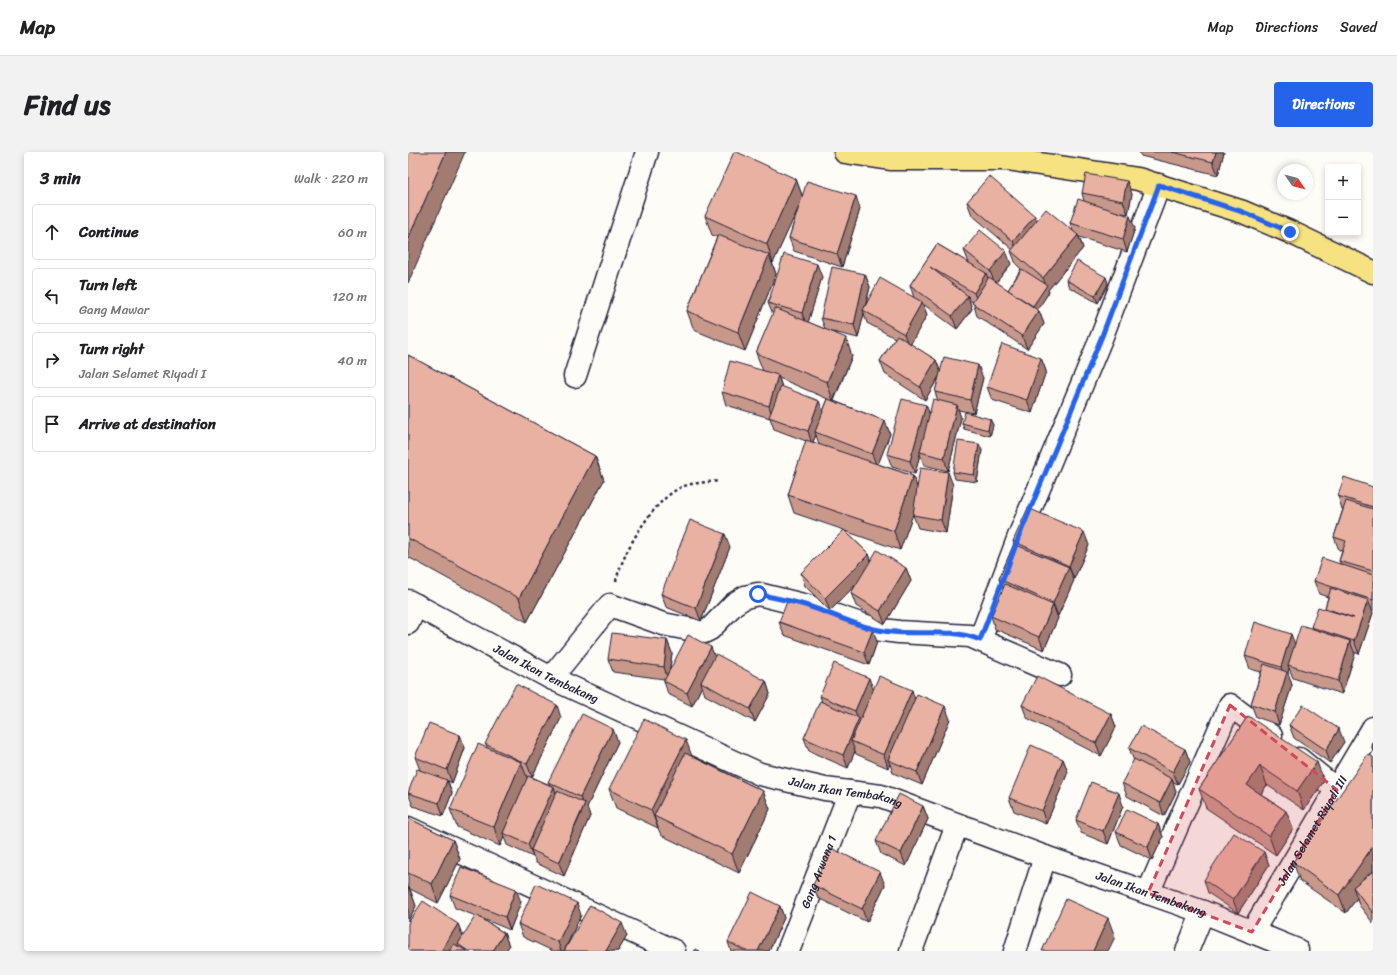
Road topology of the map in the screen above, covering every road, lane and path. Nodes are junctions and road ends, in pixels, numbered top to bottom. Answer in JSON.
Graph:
{"nodes":[{"id":1,"x":647,"y":152,"type":"edge"},
{"id":2,"x":845,"y":152,"type":"edge"},
{"id":3,"x":1159,"y":185,"type":"junction"},
{"id":4,"x":1373,"y":272,"type":"edge"},
{"id":5,"x":576,"y":376,"type":"dead end"},
{"id":6,"x":718,"y":481,"type":"dead end"},
{"id":7,"x":610,"y":605,"type":"junction"},
{"id":8,"x":411,"y":610,"type":"edge"},
{"id":9,"x":980,"y":640,"type":"junction"},
{"id":10,"x":1060,"y":675,"type":"dead end"},
{"id":11,"x":551,"y":678,"type":"junction"},
{"id":12,"x":1373,"y":728,"type":"edge"},
{"id":13,"x":1337,"y":790,"type":"junction"},
{"id":14,"x":850,"y":792,"type":"junction"},
{"id":15,"x":957,"y":824,"type":"junction"},
{"id":16,"x":408,"y":828,"type":"edge"},
{"id":17,"x":1045,"y":857,"type":"junction"},
{"id":18,"x":1148,"y":893,"type":"junction"},
{"id":19,"x":1203,"y":912,"type":"junction"},
{"id":20,"x":1252,"y":932,"type":"junction"},
{"id":21,"x":1297,"y":950,"type":"dead end"},
{"id":22,"x":674,"y":951,"type":"edge"},
{"id":23,"x":788,"y":951,"type":"edge"},
{"id":24,"x":911,"y":951,"type":"edge"},
{"id":25,"x":1015,"y":951,"type":"edge"},
{"id":26,"x":1187,"y":951,"type":"edge"}],
"edges":[{"from":1,"to":5,"type":"street"},
{"from":2,"to":3,"type":"main road"},
{"from":3,"to":4,"type":"main road"},
{"from":3,"to":9,"type":"street"},
{"from":6,"to":7,"type":"path"},
{"from":7,"to":9,"type":"street"},
{"from":7,"to":11,"type":"street"},
{"from":8,"to":11,"type":"street","name":"Jalan Ikan Tembakang"},
{"from":9,"to":10,"type":"street"},
{"from":11,"to":14,"type":"street","name":"Jalan Ikan Tembakang"},
{"from":12,"to":13,"type":"street","name":"Jalan Selamet Riyadi III"},
{"from":13,"to":18,"type":"street"},
{"from":13,"to":20,"type":"street","name":"Jalan Selamet Riyadi III"},
{"from":14,"to":15,"type":"street","name":"Jalan Ikan Tembakang"},
{"from":14,"to":23,"type":"street","name":"Gang Arwana 1"},
{"from":15,"to":17,"type":"street","name":"Jalan Ikan Tembakang"},
{"from":15,"to":24,"type":"street"},
{"from":16,"to":22,"type":"street"},
{"from":17,"to":18,"type":"street","name":"Jalan Ikan Tembakang"},
{"from":17,"to":25,"type":"street"},
{"from":18,"to":19,"type":"street","name":"Jalan Ikan Tembakang"},
{"from":19,"to":20,"type":"street","name":"Jalan Ikan Tembakang"},
{"from":19,"to":26,"type":"street"},
{"from":20,"to":21,"type":"street","name":"Jalan Ikan Tembakang"}]}
